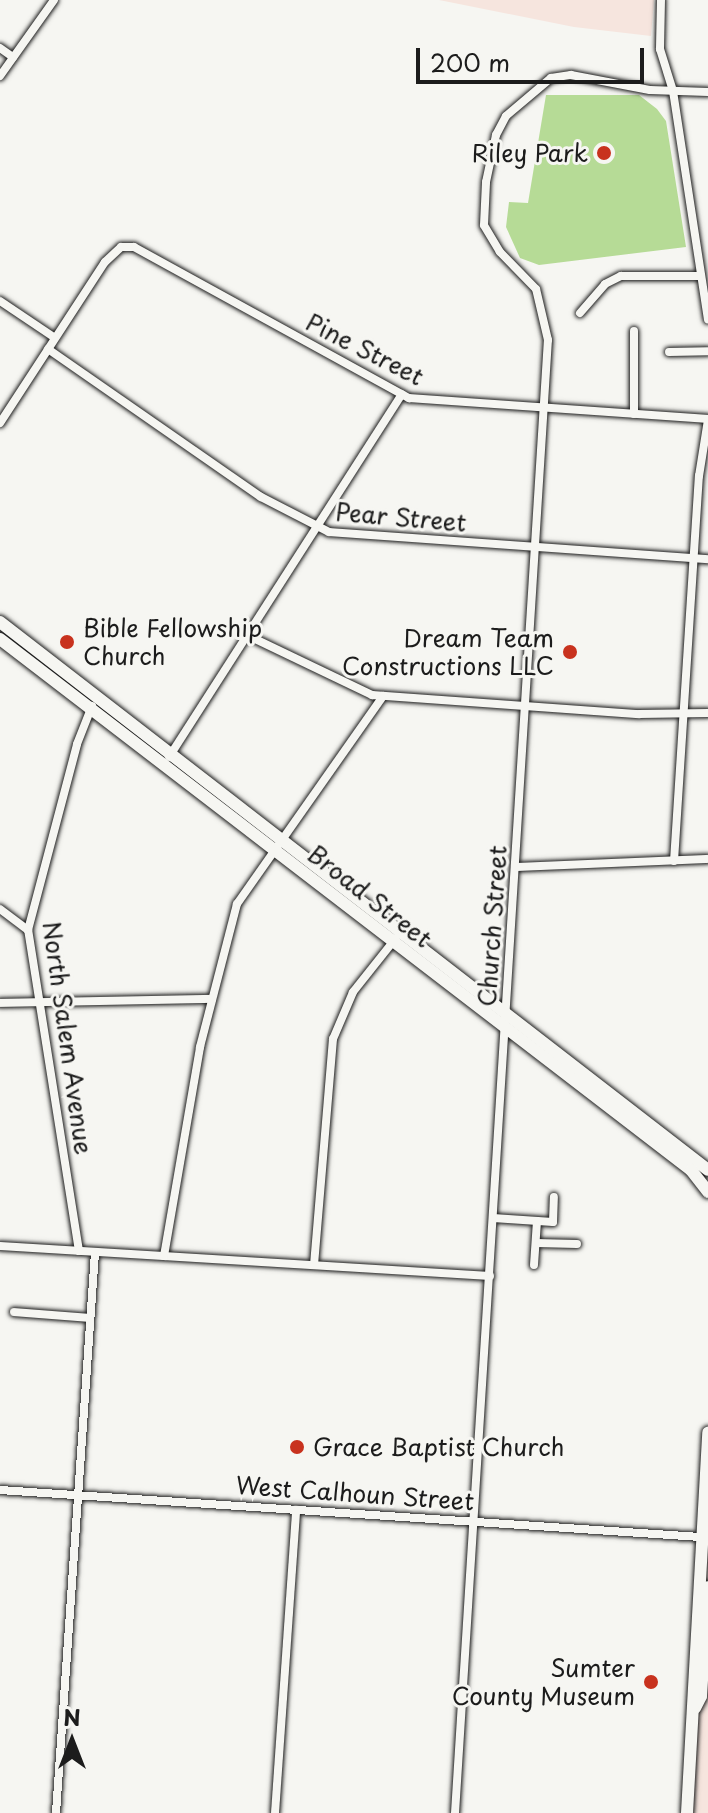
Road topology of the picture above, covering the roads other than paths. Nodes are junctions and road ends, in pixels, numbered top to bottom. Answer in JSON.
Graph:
{"nodes":[{"id":1,"x":54,"y":0,"type":"edge"},
{"id":2,"x":661,"y":0,"type":"edge"},
{"id":3,"x":0,"y":48,"type":"edge"},
{"id":4,"x":13,"y":57,"type":"junction"},
{"id":5,"x":0,"y":76,"type":"edge"},
{"id":6,"x":673,"y":91,"type":"junction"},
{"id":7,"x":708,"y":92,"type":"edge"},
{"id":8,"x":700,"y":276,"type":"junction"},
{"id":9,"x":0,"y":301,"type":"edge"},
{"id":10,"x":580,"y":313,"type":"dead end"},
{"id":11,"x":708,"y":319,"type":"edge"},
{"id":12,"x":634,"y":331,"type":"dead end"},
{"id":13,"x":55,"y":338,"type":"junction"},
{"id":14,"x":48,"y":349,"type":"junction"},
{"id":15,"x":708,"y":351,"type":"edge"},
{"id":16,"x":669,"y":352,"type":"dead end"},
{"id":17,"x":402,"y":394,"type":"junction"},
{"id":18,"x":542,"y":410,"type":"junction"},
{"id":19,"x":634,"y":414,"type":"junction"},
{"id":20,"x":708,"y":420,"type":"edge"},
{"id":21,"x":0,"y":423,"type":"edge"},
{"id":22,"x":316,"y":528,"type":"junction"},
{"id":23,"x":535,"y":548,"type":"junction"},
{"id":24,"x":693,"y":558,"type":"junction"},
{"id":25,"x":708,"y":559,"type":"edge"},
{"id":26,"x":0,"y":622,"type":"edge"},
{"id":27,"x":247,"y":635,"type":"junction"},
{"id":28,"x":0,"y":639,"type":"edge"},
{"id":29,"x":383,"y":696,"type":"junction"},
{"id":30,"x":94,"y":702,"type":"junction"},
{"id":31,"x":525,"y":707,"type":"junction"},
{"id":32,"x":708,"y":713,"type":"edge"},
{"id":33,"x":683,"y":715,"type":"junction"},
{"id":34,"x":167,"y":759,"type":"junction"},
{"id":35,"x":277,"y":843,"type":"junction"},
{"id":36,"x":708,"y":859,"type":"edge"},
{"id":37,"x":674,"y":861,"type":"junction"},
{"id":38,"x":515,"y":867,"type":"junction"},
{"id":39,"x":0,"y":909,"type":"edge"},
{"id":40,"x":28,"y":930,"type":"junction"},
{"id":41,"x":397,"y":936,"type":"junction"},
{"id":42,"x":212,"y":999,"type":"junction"},
{"id":43,"x":39,"y":1002,"type":"junction"},
{"id":44,"x":0,"y":1003,"type":"edge"},
{"id":45,"x":506,"y":1012,"type":"junction"},
{"id":46,"x":505,"y":1028,"type":"junction"},
{"id":47,"x":708,"y":1170,"type":"edge"},
{"id":48,"x":706,"y":1185,"type":"edge"},
{"id":49,"x":554,"y":1197,"type":"dead end"},
{"id":50,"x":493,"y":1218,"type":"junction"},
{"id":51,"x":537,"y":1221,"type":"junction"},
{"id":52,"x":536,"y":1243,"type":"junction"},
{"id":53,"x":577,"y":1244,"type":"dead end"},
{"id":54,"x":0,"y":1246,"type":"edge"},
{"id":55,"x":79,"y":1251,"type":"junction"},
{"id":56,"x":95,"y":1252,"type":"junction"},
{"id":57,"x":164,"y":1256,"type":"junction"},
{"id":58,"x":314,"y":1265,"type":"junction"},
{"id":59,"x":534,"y":1265,"type":"dead end"},
{"id":60,"x":490,"y":1276,"type":"junction"},
{"id":61,"x":14,"y":1312,"type":"dead end"},
{"id":62,"x":90,"y":1318,"type":"junction"},
{"id":63,"x":708,"y":1433,"type":"edge"},
{"id":64,"x":0,"y":1490,"type":"edge"},
{"id":65,"x":77,"y":1497,"type":"junction"},
{"id":66,"x":296,"y":1510,"type":"junction"},
{"id":67,"x":473,"y":1523,"type":"junction"},
{"id":68,"x":704,"y":1537,"type":"edge"},
{"id":69,"x":708,"y":1587,"type":"edge"},
{"id":70,"x":695,"y":1708,"type":"junction"},
{"id":71,"x":56,"y":1813,"type":"edge"},
{"id":72,"x":275,"y":1813,"type":"edge"},
{"id":73,"x":455,"y":1813,"type":"edge"},
{"id":74,"x":687,"y":1813,"type":"edge"}],
"edges":[{"from":1,"to":4,"type":"street"},
{"from":2,"to":6,"type":"street"},
{"from":3,"to":4,"type":"street"},
{"from":4,"to":5,"type":"street"},
{"from":6,"to":7,"type":"street"},
{"from":6,"to":8,"type":"street"},
{"from":6,"to":18,"type":"street","name":"Church Street"},
{"from":8,"to":10,"type":"street"},
{"from":8,"to":11,"type":"street"},
{"from":9,"to":13,"type":"street"},
{"from":12,"to":19,"type":"street"},
{"from":13,"to":14,"type":"street"},
{"from":13,"to":17,"type":"street","name":"Pine Street"},
{"from":14,"to":21,"type":"street"},
{"from":14,"to":22,"type":"street","name":"Pear Street"},
{"from":15,"to":16,"type":"street"},
{"from":17,"to":18,"type":"street","name":"Pine Street"},
{"from":17,"to":22,"type":"street"},
{"from":18,"to":19,"type":"street","name":"Pine Street"},
{"from":18,"to":23,"type":"street","name":"Church Street"},
{"from":19,"to":20,"type":"street","name":"Pine Street"},
{"from":20,"to":24,"type":"street"},
{"from":22,"to":23,"type":"street","name":"Pear Street"},
{"from":22,"to":27,"type":"street"},
{"from":23,"to":24,"type":"street","name":"Pear Street"},
{"from":23,"to":31,"type":"street","name":"Church Street"},
{"from":24,"to":25,"type":"street","name":"Pear Street"},
{"from":24,"to":33,"type":"street"},
{"from":26,"to":30,"type":"main road","name":"Broad Street"},
{"from":27,"to":29,"type":"street"},
{"from":27,"to":34,"type":"street"},
{"from":28,"to":30,"type":"main road","name":"Broad Street"},
{"from":29,"to":31,"type":"street"},
{"from":29,"to":35,"type":"street"},
{"from":30,"to":34,"type":"main road","name":"Broad Street"},
{"from":30,"to":40,"type":"street","name":"North Salem Avenue"},
{"from":31,"to":33,"type":"street"},
{"from":31,"to":38,"type":"street","name":"Church Street"},
{"from":32,"to":33,"type":"street"},
{"from":33,"to":37,"type":"street"},
{"from":34,"to":35,"type":"main road","name":"Broad Street"},
{"from":35,"to":41,"type":"main road","name":"Broad Street"},
{"from":35,"to":42,"type":"street"},
{"from":36,"to":37,"type":"street"},
{"from":37,"to":38,"type":"street"},
{"from":38,"to":45,"type":"street","name":"Church Street"},
{"from":39,"to":40,"type":"street"},
{"from":40,"to":43,"type":"street","name":"North Salem Avenue"},
{"from":41,"to":45,"type":"main road","name":"Broad Street"},
{"from":41,"to":46,"type":"main road","name":"Broad Street"},
{"from":41,"to":58,"type":"street"},
{"from":42,"to":43,"type":"street"},
{"from":42,"to":57,"type":"street"},
{"from":43,"to":44,"type":"street"},
{"from":43,"to":55,"type":"street","name":"North Salem Avenue"},
{"from":45,"to":46,"type":"street","name":"Church Street"},
{"from":45,"to":47,"type":"main road","name":"Broad Street"},
{"from":46,"to":48,"type":"main road","name":"Broad Street"},
{"from":46,"to":50,"type":"street","name":"Church Street"},
{"from":49,"to":51,"type":"street"},
{"from":50,"to":51,"type":"street"},
{"from":50,"to":60,"type":"street","name":"Church Street"},
{"from":51,"to":52,"type":"street"},
{"from":52,"to":53,"type":"street"},
{"from":52,"to":59,"type":"street"},
{"from":54,"to":55,"type":"street"},
{"from":55,"to":56,"type":"street"},
{"from":56,"to":57,"type":"street"},
{"from":56,"to":62,"type":"street"},
{"from":57,"to":58,"type":"street"},
{"from":58,"to":60,"type":"street"},
{"from":60,"to":67,"type":"street","name":"Church Street"},
{"from":61,"to":62,"type":"street"},
{"from":62,"to":65,"type":"street"},
{"from":63,"to":68,"type":"main road"},
{"from":64,"to":65,"type":"street","name":"West Calhoun Street"},
{"from":65,"to":66,"type":"street","name":"West Calhoun Street"},
{"from":65,"to":71,"type":"street"},
{"from":66,"to":67,"type":"street","name":"West Calhoun Street"},
{"from":66,"to":72,"type":"street"},
{"from":67,"to":68,"type":"street","name":"West Calhoun Street"},
{"from":67,"to":73,"type":"street","name":"Church Street"},
{"from":68,"to":70,"type":"main road"},
{"from":69,"to":70,"type":"main road"},
{"from":70,"to":74,"type":"main road"}]}
